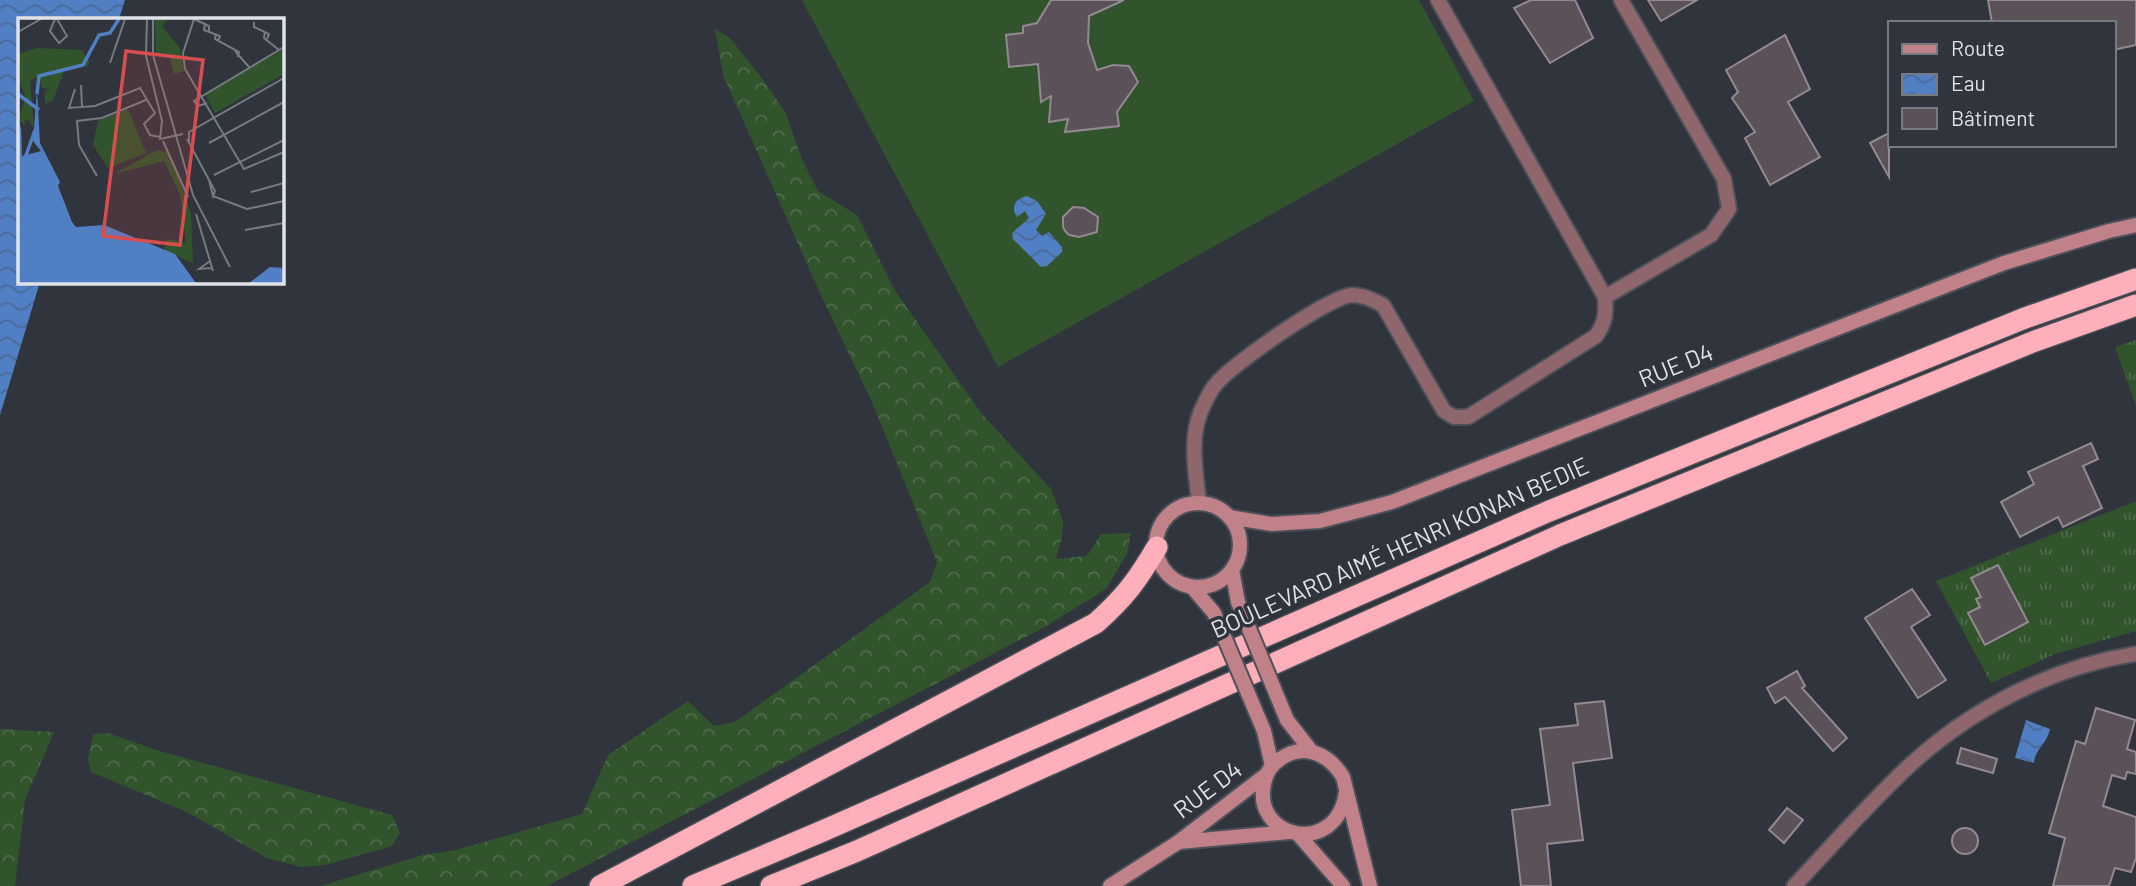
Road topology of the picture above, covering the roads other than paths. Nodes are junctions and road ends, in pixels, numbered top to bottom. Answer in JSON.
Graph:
{"nodes":[{"id":1,"x":1438,"y":0,"type":"edge"},
{"id":2,"x":1621,"y":0,"type":"edge"},
{"id":3,"x":2136,"y":225,"type":"edge"},
{"id":4,"x":2136,"y":279,"type":"edge"},
{"id":5,"x":1605,"y":297,"type":"junction"},
{"id":6,"x":2136,"y":305,"type":"edge"},
{"id":7,"x":1199,"y":503,"type":"junction"},
{"id":8,"x":1230,"y":517,"type":"junction"},
{"id":9,"x":1157,"y":547,"type":"junction"},
{"id":10,"x":1232,"y":570,"type":"junction"},
{"id":11,"x":1192,"y":586,"type":"junction"},
{"id":12,"x":2136,"y":654,"type":"edge"},
{"id":13,"x":1312,"y":751,"type":"junction"},
{"id":14,"x":1269,"y":770,"type":"junction"},
{"id":15,"x":1346,"y":791,"type":"junction"},
{"id":16,"x":1294,"y":833,"type":"junction"},
{"id":17,"x":1177,"y":842,"type":"junction"},
{"id":18,"x":600,"y":886,"type":"edge"},
{"id":19,"x":693,"y":886,"type":"edge"},
{"id":20,"x":771,"y":886,"type":"edge"},
{"id":21,"x":1110,"y":886,"type":"edge"},
{"id":22,"x":1343,"y":886,"type":"edge"},
{"id":23,"x":1370,"y":886,"type":"edge"},
{"id":24,"x":1794,"y":886,"type":"edge"}],
"edges":[{"from":1,"to":5,"type":"street"},
{"from":2,"to":5,"type":"street"},
{"from":3,"to":8,"type":"main road","name":"RUE D4"},
{"from":4,"to":19,"type":"highway","name":"BOULEVARD AIMÉ HENRI KONAN BEDIE"},
{"from":5,"to":7,"type":"street"},
{"from":6,"to":20,"type":"highway"},
{"from":7,"to":8,"type":"main road","name":"RUE D4"},
{"from":7,"to":9,"type":"main road"},
{"from":8,"to":10,"type":"main road"},
{"from":9,"to":11,"type":"main road"},
{"from":9,"to":18,"type":"highway"},
{"from":10,"to":11,"type":"main road"},
{"from":10,"to":13,"type":"main road","bridge":true},
{"from":11,"to":14,"type":"main road","bridge":true},
{"from":12,"to":24,"type":"street"},
{"from":13,"to":14,"type":"main road"},
{"from":13,"to":15,"type":"main road"},
{"from":14,"to":16,"type":"main road"},
{"from":14,"to":17,"type":"main road","name":"RUE D4"},
{"from":15,"to":16,"type":"main road"},
{"from":15,"to":23,"type":"main road"},
{"from":16,"to":17,"type":"main road","name":"RUE D4"},
{"from":16,"to":22,"type":"main road"},
{"from":17,"to":21,"type":"main road","name":"RUE D4"}]}
